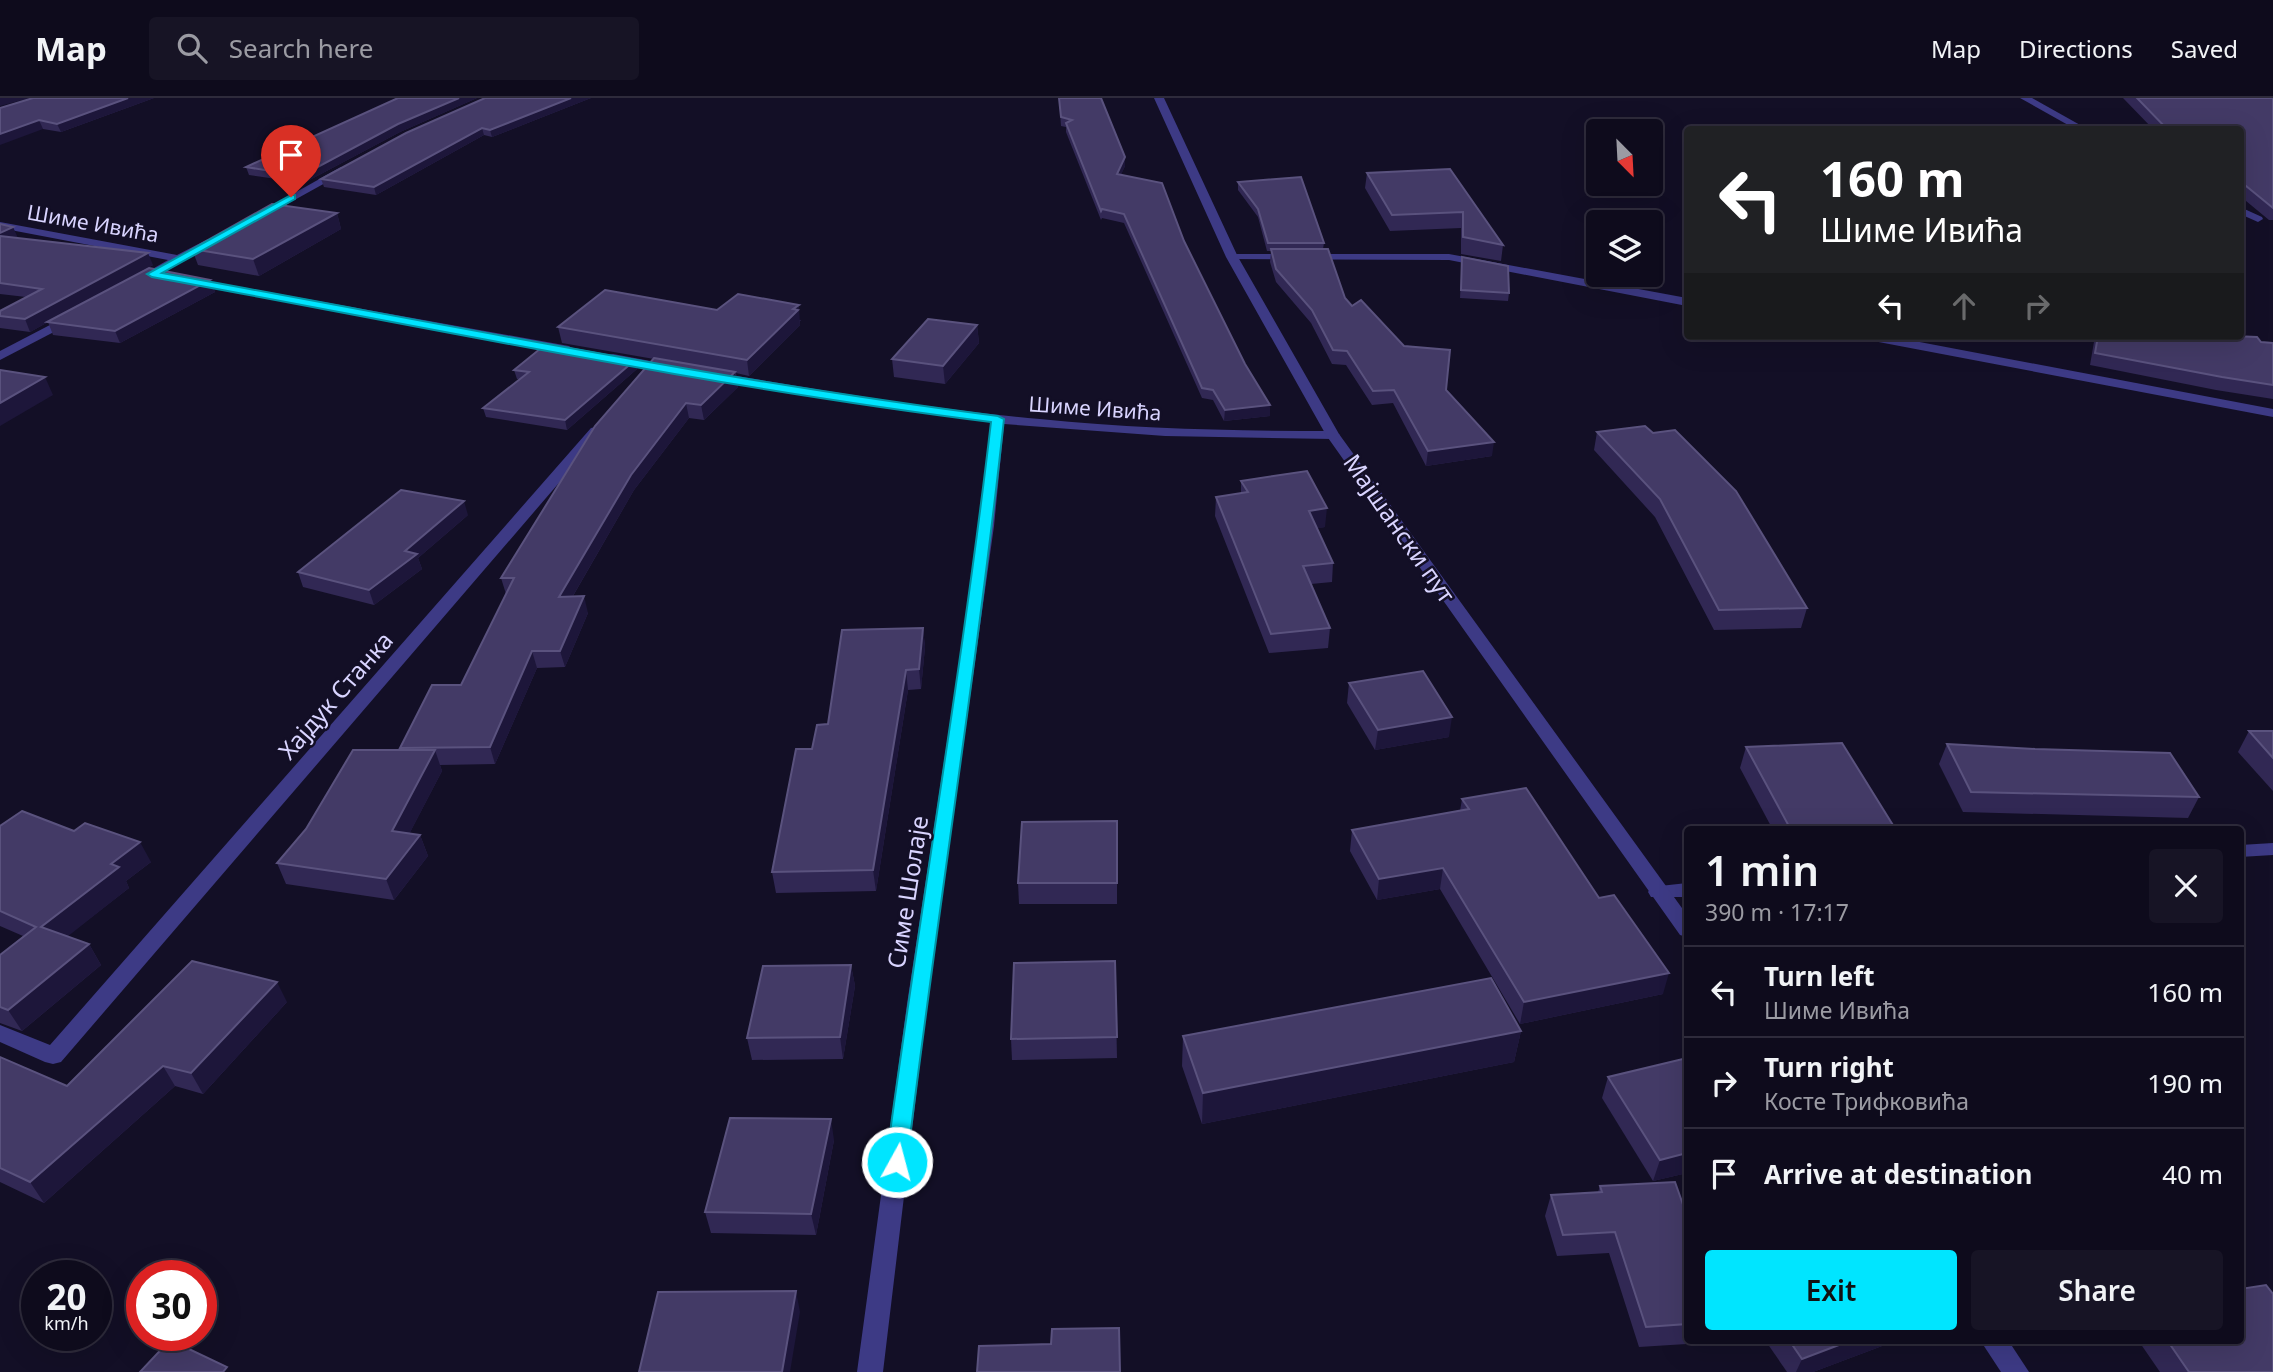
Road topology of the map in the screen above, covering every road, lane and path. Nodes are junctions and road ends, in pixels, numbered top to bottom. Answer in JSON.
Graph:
{"nodes":[{"id":1,"x":1159,"y":98,"type":"edge"},
{"id":2,"x":2025,"y":98,"type":"edge"},
{"id":3,"x":2078,"y":126,"type":"edge"},
{"id":4,"x":356,"y":162,"type":"edge"},
{"id":5,"x":2244,"y":212,"type":"edge"},
{"id":6,"x":2258,"y":219,"type":"dead end"},
{"id":7,"x":250,"y":220,"type":"edge"},
{"id":8,"x":0,"y":225,"type":"edge"},
{"id":9,"x":226,"y":233,"type":"edge"},
{"id":10,"x":1232,"y":257,"type":"junction"},
{"id":11,"x":179,"y":259,"type":"junction"},
{"id":12,"x":152,"y":274,"type":"junction"},
{"id":13,"x":129,"y":286,"type":"edge"},
{"id":14,"x":1684,"y":301,"type":"edge"},
{"id":15,"x":82,"y":312,"type":"edge"},
{"id":16,"x":1889,"y":340,"type":"edge"},
{"id":17,"x":0,"y":356,"type":"edge"},
{"id":18,"x":2273,"y":413,"type":"edge"},
{"id":19,"x":607,"y":418,"type":"edge"},
{"id":20,"x":998,"y":419,"type":"junction"},
{"id":21,"x":1334,"y":435,"type":"junction"},
{"id":22,"x":2273,"y":849,"type":"edge"},
{"id":23,"x":2244,"y":851,"type":"edge"},
{"id":24,"x":1684,"y":890,"type":"edge"},
{"id":25,"x":1658,"y":892,"type":"junction"},
{"id":26,"x":1684,"y":926,"type":"edge"},
{"id":27,"x":0,"y":1033,"type":"edge"},
{"id":28,"x":1996,"y":1344,"type":"edge"},
{"id":29,"x":870,"y":1372,"type":"edge"},
{"id":30,"x":2016,"y":1372,"type":"edge"}],
"edges":[{"from":1,"to":10,"type":"street","name":"Мајшански пут"},
{"from":2,"to":3,"type":"street"},
{"from":4,"to":7,"type":"street"},
{"from":5,"to":6,"type":"street"},
{"from":8,"to":11,"type":"street","name":"Шиме Ивића"},
{"from":9,"to":11,"type":"street"},
{"from":10,"to":14,"type":"street"},
{"from":10,"to":21,"type":"street","name":"Мајшански пут"},
{"from":11,"to":12,"type":"street"},
{"from":12,"to":13,"type":"street"},
{"from":12,"to":20,"type":"street","name":"Шиме Ивића"},
{"from":15,"to":17,"type":"street"},
{"from":16,"to":18,"type":"street"},
{"from":19,"to":27,"type":"street","name":"Хајдук Станка"},
{"from":20,"to":21,"type":"street","name":"Шиме Ивића"},
{"from":20,"to":29,"type":"street","name":"Симе Шолаје"},
{"from":21,"to":25,"type":"street","name":"Мајшански пут"},
{"from":22,"to":23,"type":"street"},
{"from":24,"to":25,"type":"street"},
{"from":25,"to":26,"type":"street","name":"Мајшански пут"},
{"from":28,"to":30,"type":"street"}]}
